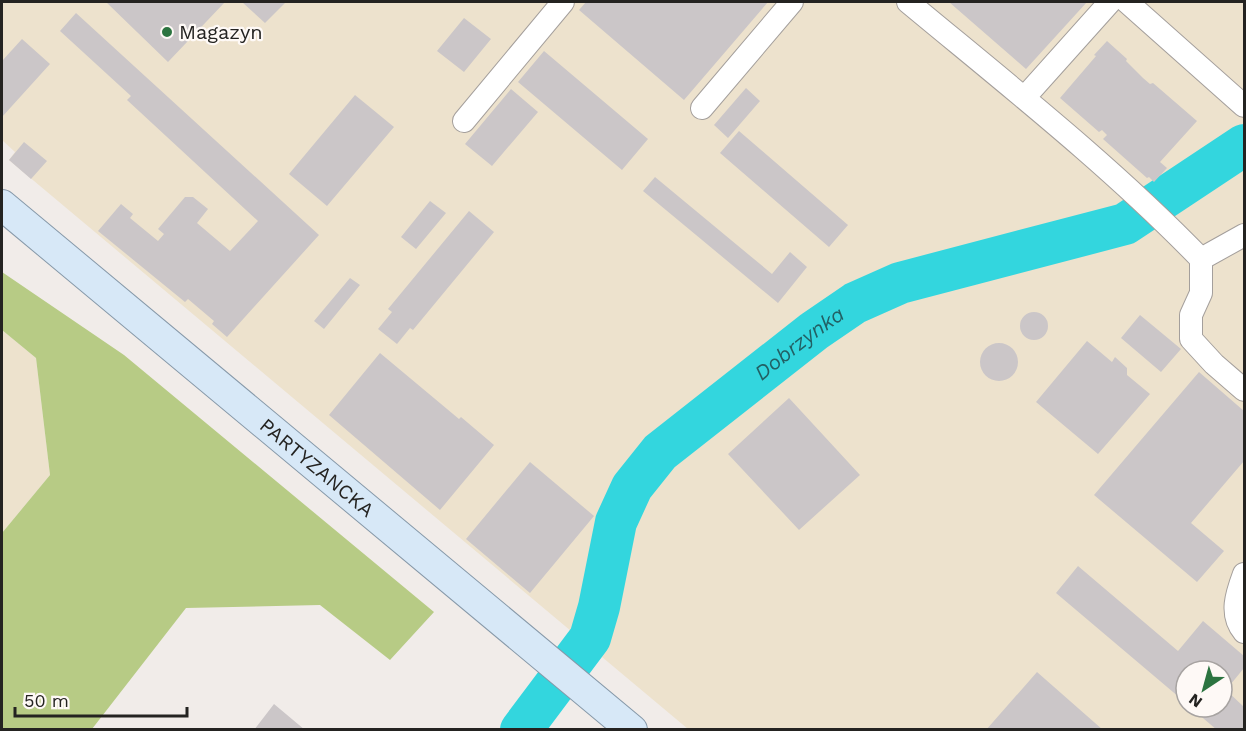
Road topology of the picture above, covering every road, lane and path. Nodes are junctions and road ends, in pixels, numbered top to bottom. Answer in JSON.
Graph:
{"nodes":[{"id":1,"x":563,"y":2,"type":"edge"},
{"id":2,"x":792,"y":2,"type":"edge"},
{"id":3,"x":908,"y":2,"type":"edge"},
{"id":4,"x":1110,"y":2,"type":"edge"},
{"id":5,"x":1128,"y":2,"type":"edge"},
{"id":6,"x":1024,"y":98,"type":"junction"},
{"id":7,"x":1245,"y":106,"type":"edge"},
{"id":8,"x":702,"y":108,"type":"dead end"},
{"id":9,"x":464,"y":120,"type":"dead end"},
{"id":10,"x":2,"y":205,"type":"edge"},
{"id":11,"x":1245,"y":235,"type":"edge"},
{"id":12,"x":1201,"y":259,"type":"junction"},
{"id":13,"x":1245,"y":390,"type":"edge"},
{"id":14,"x":1245,"y":574,"type":"edge"},
{"id":15,"x":1245,"y":632,"type":"edge"},
{"id":16,"x":632,"y":729,"type":"edge"}],
"edges":[{"from":1,"to":9,"type":"lane"},
{"from":2,"to":8,"type":"lane"},
{"from":3,"to":6,"type":"lane"},
{"from":4,"to":6,"type":"lane"},
{"from":5,"to":7,"type":"lane"},
{"from":6,"to":12,"type":"lane"},
{"from":10,"to":16,"type":"main road","name":"PARTYZANCKA"},
{"from":11,"to":12,"type":"lane"},
{"from":12,"to":13,"type":"lane"},
{"from":14,"to":15,"type":"lane"}]}
